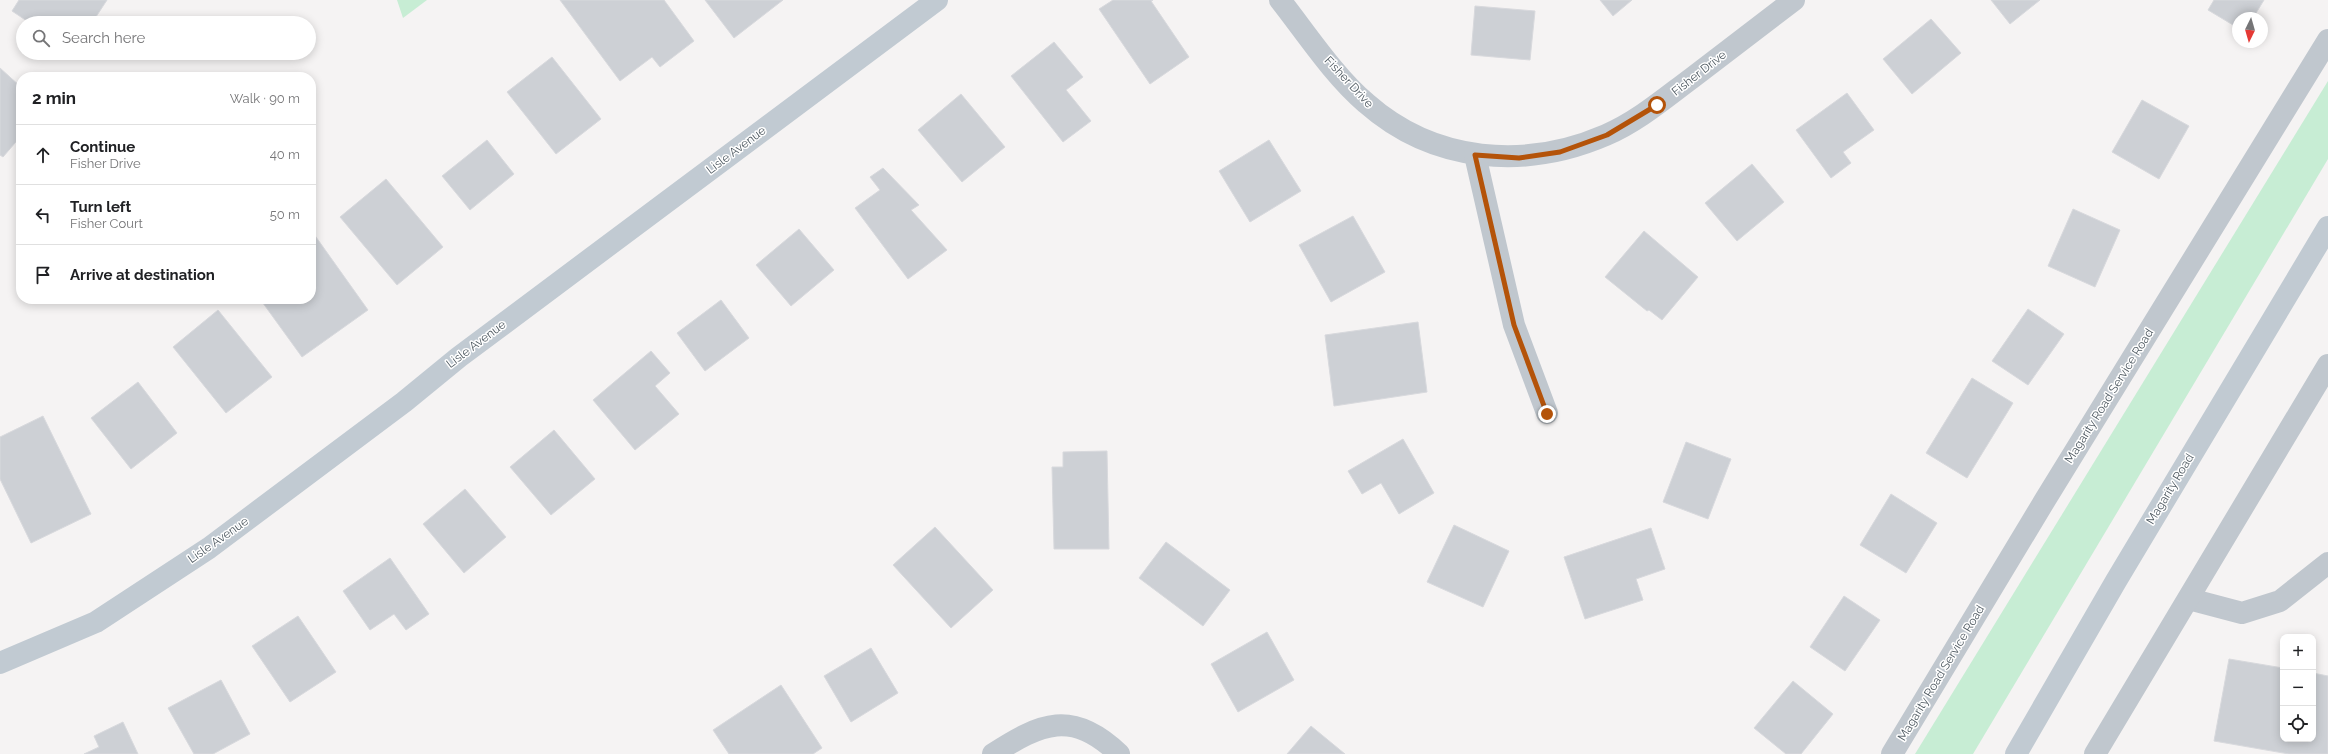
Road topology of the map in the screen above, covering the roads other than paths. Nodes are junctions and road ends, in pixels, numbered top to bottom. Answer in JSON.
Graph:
{"nodes":[{"id":1,"x":937,"y":0,"type":"edge"},
{"id":2,"x":1280,"y":0,"type":"edge"},
{"id":3,"x":1794,"y":0,"type":"edge"},
{"id":4,"x":2328,"y":40,"type":"edge"},
{"id":5,"x":1475,"y":155,"type":"junction"},
{"id":6,"x":2328,"y":227,"type":"edge"},
{"id":7,"x":2328,"y":365,"type":"edge"},
{"id":8,"x":1547,"y":414,"type":"dead end"},
{"id":9,"x":2328,"y":562,"type":"edge"},
{"id":10,"x":2189,"y":599,"type":"junction"},
{"id":11,"x":0,"y":663,"type":"edge"},
{"id":12,"x":993,"y":754,"type":"edge"},
{"id":13,"x":1119,"y":754,"type":"edge"},
{"id":14,"x":1892,"y":754,"type":"edge"},
{"id":15,"x":2016,"y":754,"type":"edge"},
{"id":16,"x":2095,"y":754,"type":"edge"}],
"edges":[{"from":1,"to":11,"type":"street","name":"Lisle Avenue"},
{"from":2,"to":5,"type":"street","name":"Fisher Drive"},
{"from":3,"to":5,"type":"street","name":"Fisher Drive"},
{"from":4,"to":14,"type":"street","name":"Magarity Road Service Road"},
{"from":5,"to":8,"type":"street"},
{"from":6,"to":15,"type":"street","name":"Magarity Road"},
{"from":7,"to":10,"type":"street"},
{"from":9,"to":10,"type":"street"},
{"from":10,"to":16,"type":"street"},
{"from":12,"to":13,"type":"street"}]}
